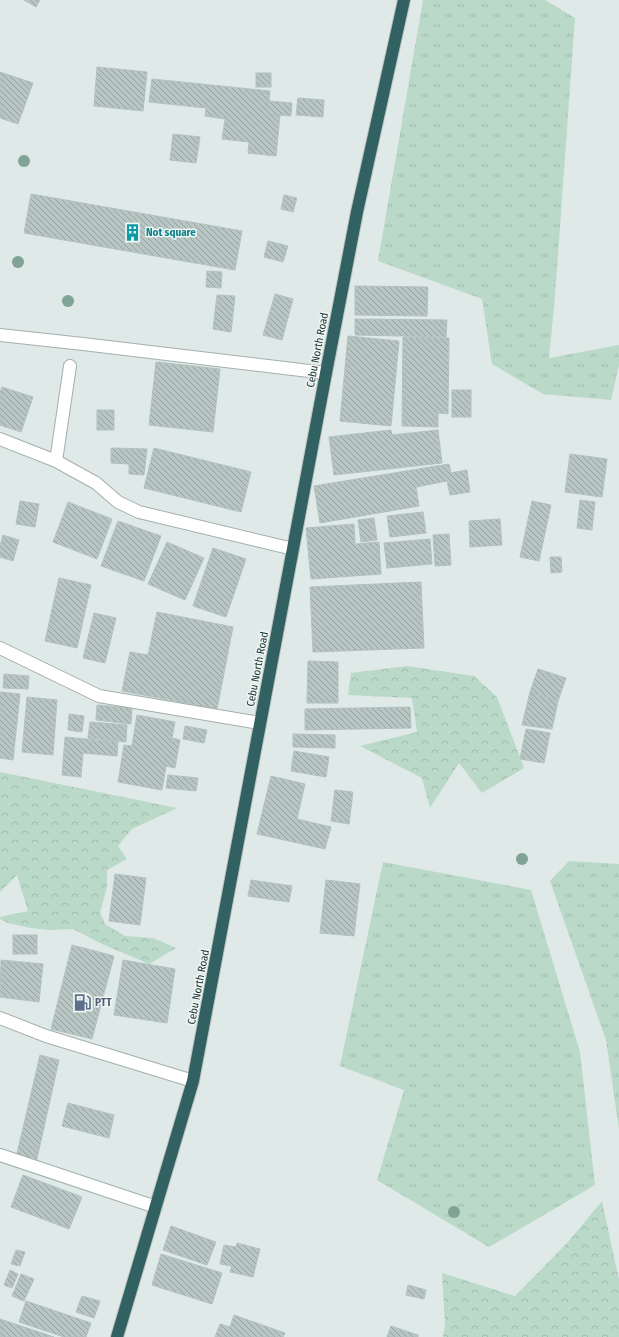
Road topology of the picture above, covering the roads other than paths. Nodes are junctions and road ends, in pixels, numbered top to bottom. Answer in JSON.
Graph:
{"nodes":[{"id":1,"x":404,"y":0,"type":"edge"},
{"id":2,"x":0,"y":335,"type":"edge"},
{"id":3,"x":70,"y":366,"type":"dead end"},
{"id":4,"x":326,"y":374,"type":"junction"},
{"id":5,"x":0,"y":439,"type":"edge"},
{"id":6,"x":56,"y":461,"type":"junction"},
{"id":7,"x":293,"y":549,"type":"junction"},
{"id":8,"x":0,"y":648,"type":"edge"},
{"id":9,"x":260,"y":723,"type":"junction"},
{"id":10,"x":0,"y":1018,"type":"edge"},
{"id":11,"x":193,"y":1081,"type":"junction"},
{"id":12,"x":0,"y":1156,"type":"edge"},
{"id":13,"x":156,"y":1207,"type":"junction"},
{"id":14,"x":117,"y":1337,"type":"edge"}],
"edges":[{"from":1,"to":4,"type":"highway","name":"Cebu North Road"},
{"from":2,"to":4,"type":"street"},
{"from":3,"to":6,"type":"street"},
{"from":4,"to":7,"type":"highway","name":"Cebu North Road"},
{"from":5,"to":6,"type":"street"},
{"from":6,"to":7,"type":"street"},
{"from":7,"to":9,"type":"highway","name":"Cebu North Road"},
{"from":8,"to":9,"type":"street"},
{"from":9,"to":11,"type":"highway","name":"Cebu North Road"},
{"from":10,"to":11,"type":"street"},
{"from":11,"to":13,"type":"highway","name":"Cebu North Road"},
{"from":12,"to":13,"type":"street"},
{"from":13,"to":14,"type":"highway","name":"Cebu North Road"}]}
